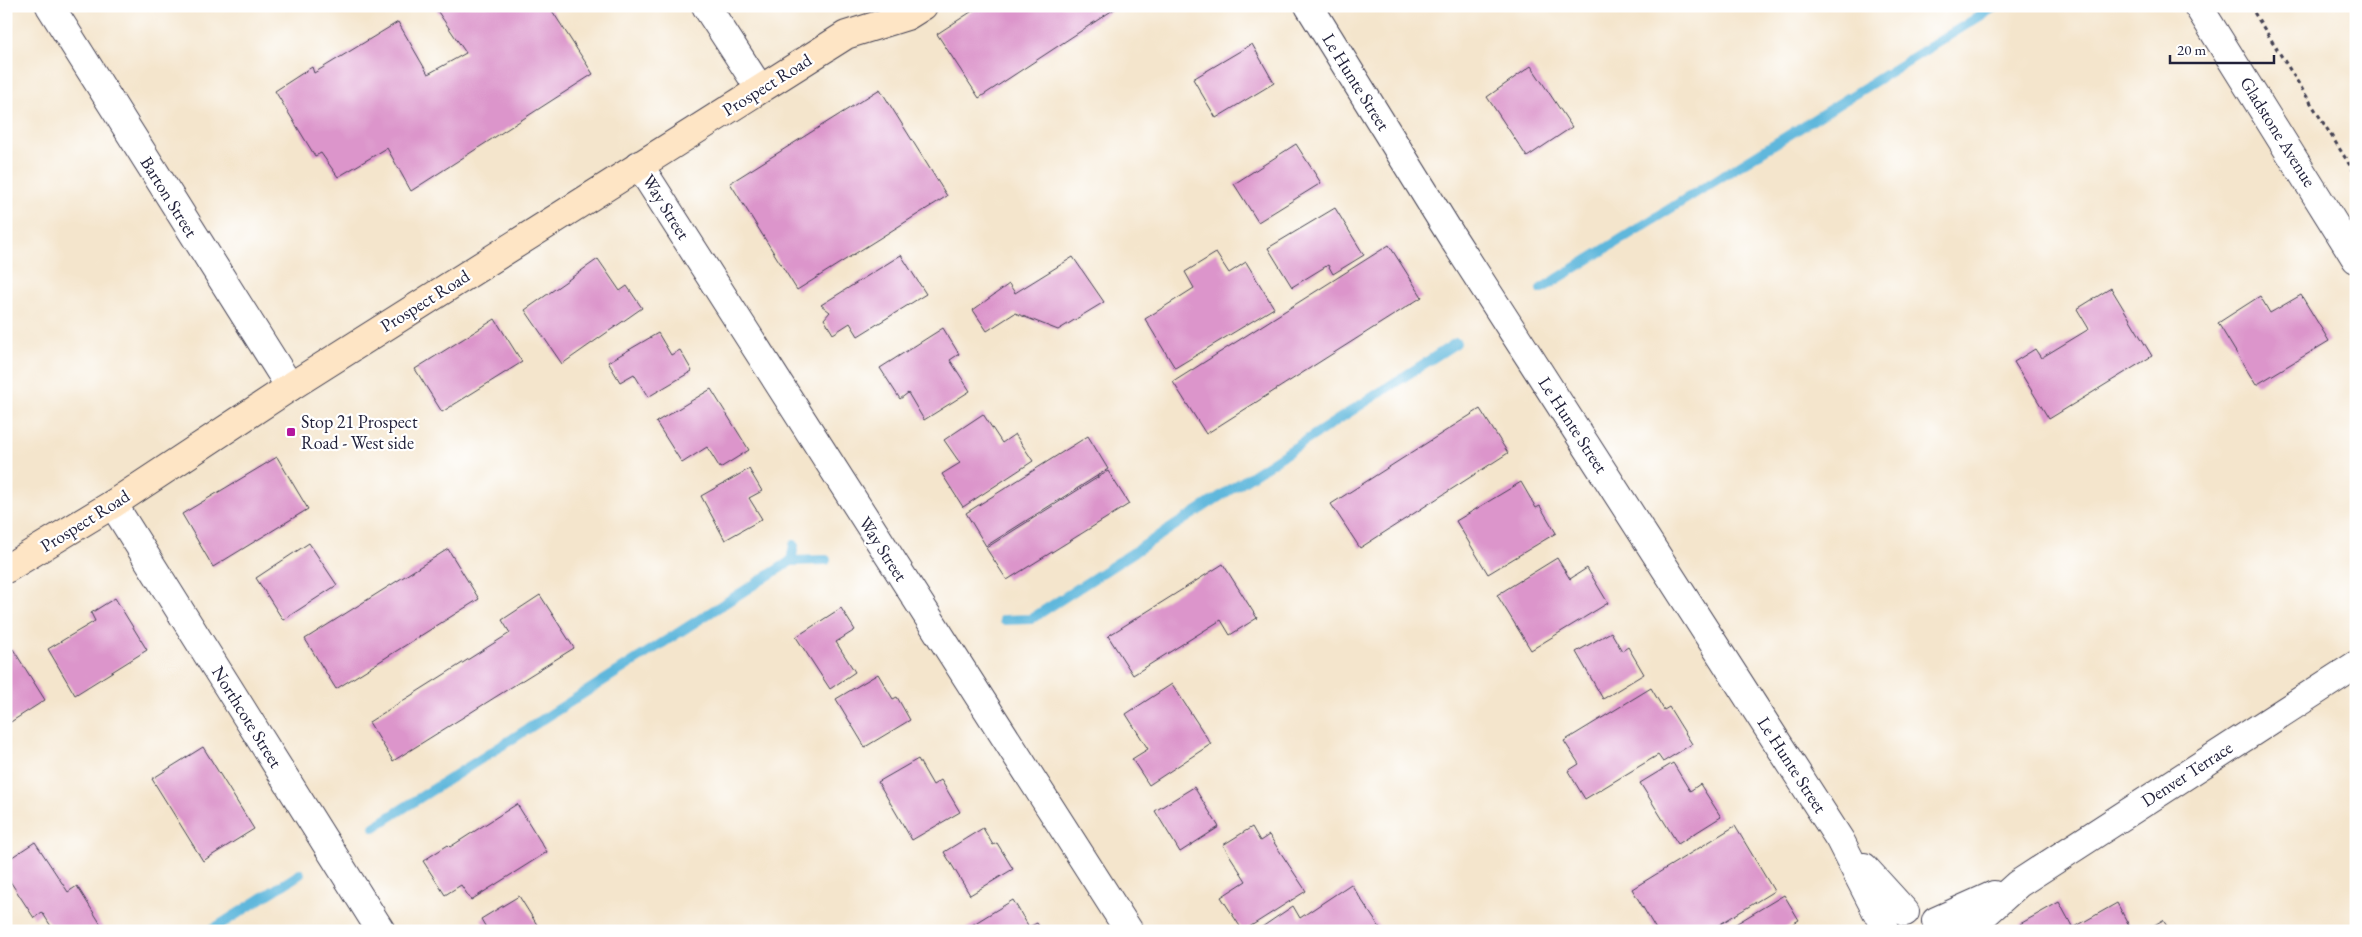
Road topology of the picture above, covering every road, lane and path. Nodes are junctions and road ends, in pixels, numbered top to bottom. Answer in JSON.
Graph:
{"nodes":[{"id":1,"x":50,"y":6,"type":"edge"},
{"id":2,"x":706,"y":6,"type":"edge"},
{"id":3,"x":872,"y":6,"type":"edge"},
{"id":4,"x":923,"y":6,"type":"edge"},
{"id":5,"x":1309,"y":6,"type":"edge"},
{"id":6,"x":2198,"y":6,"type":"edge"},
{"id":7,"x":2250,"y":6,"type":"edge"},
{"id":8,"x":846,"y":35,"type":"junction"},
{"id":9,"x":760,"y":90,"type":"junction"},
{"id":10,"x":639,"y":165,"type":"junction"},
{"id":11,"x":2356,"y":175,"type":"edge"},
{"id":12,"x":2356,"y":259,"type":"edge"},
{"id":13,"x":290,"y":386,"type":"junction"},
{"id":14,"x":113,"y":504,"type":"junction"},
{"id":15,"x":6,"y":569,"type":"edge"},
{"id":16,"x":2356,"y":665,"type":"edge"},
{"id":17,"x":2018,"y":884,"type":"junction"},
{"id":18,"x":1889,"y":922,"type":"edge"},
{"id":19,"x":1940,"y":926,"type":"edge"},
{"id":20,"x":382,"y":931,"type":"edge"},
{"id":21,"x":1129,"y":931,"type":"edge"},
{"id":22,"x":1966,"y":931,"type":"edge"}],
"edges":[{"from":1,"to":13,"type":"street","name":"Barton Street"},
{"from":2,"to":9,"type":"street"},
{"from":3,"to":8,"type":"main road","name":"Prospect Road"},
{"from":4,"to":8,"type":"main road","name":"Prospect Road"},
{"from":5,"to":18,"type":"street","name":"Le Hunte Street"},
{"from":6,"to":12,"type":"street","name":"Gladstone Avenue"},
{"from":7,"to":11,"type":"path"},
{"from":8,"to":9,"type":"main road","name":"Prospect Road"},
{"from":9,"to":10,"type":"main road","name":"Prospect Road"},
{"from":10,"to":13,"type":"main road","name":"Prospect Road"},
{"from":10,"to":21,"type":"street","name":"Way Street"},
{"from":13,"to":14,"type":"main road","name":"Prospect Road"},
{"from":14,"to":15,"type":"main road","name":"Prospect Road"},
{"from":14,"to":20,"type":"street","name":"Northcote Street"},
{"from":16,"to":17,"type":"street","name":"Denver Terrace"},
{"from":17,"to":19,"type":"street","name":"Denver Terrace"},
{"from":17,"to":22,"type":"street","name":"Denver Terrace"},
{"from":18,"to":19,"type":"street"}]}
